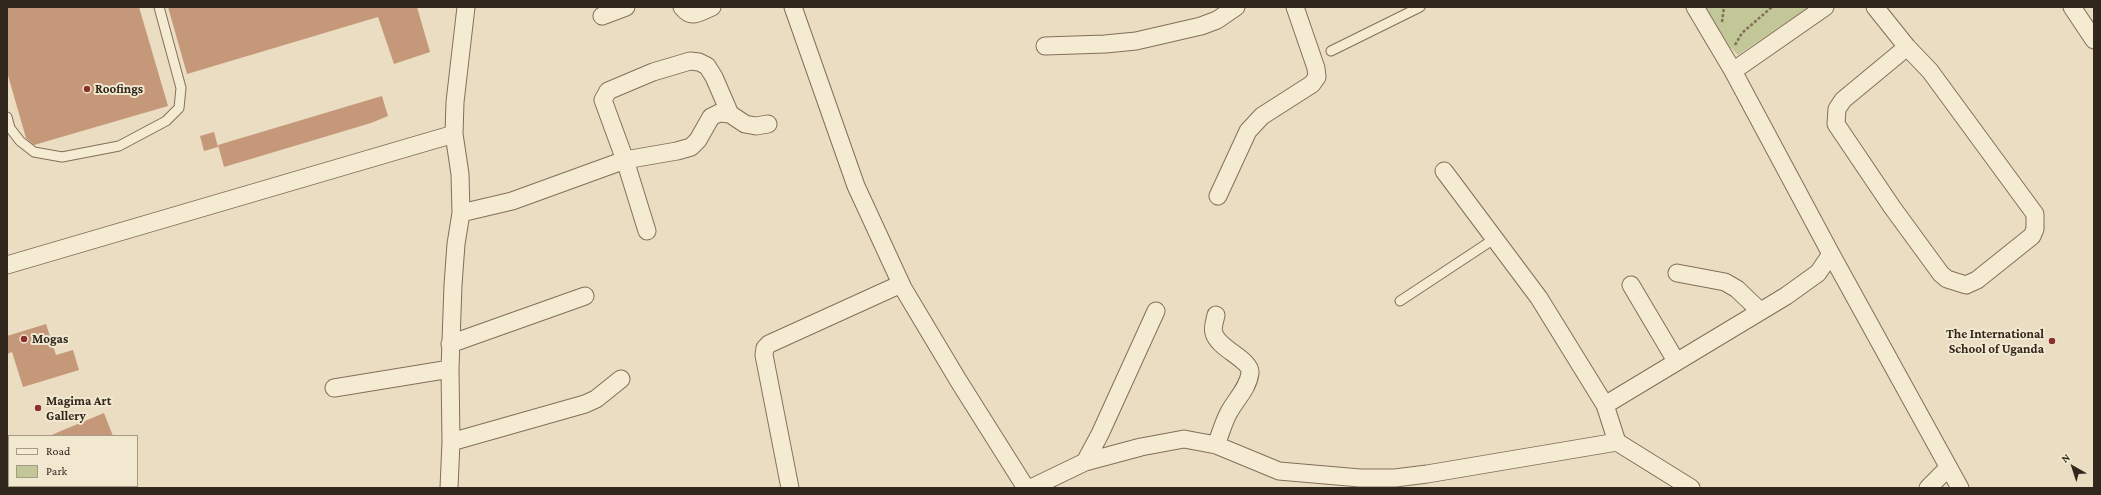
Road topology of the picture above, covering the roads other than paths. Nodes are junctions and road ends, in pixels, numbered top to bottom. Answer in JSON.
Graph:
{"nodes":[{"id":1,"x":159,"y":7,"type":"edge"},
{"id":2,"x":466,"y":7,"type":"edge"},
{"id":3,"x":626,"y":7,"type":"edge"},
{"id":4,"x":682,"y":7,"type":"edge"},
{"id":5,"x":712,"y":7,"type":"edge"},
{"id":6,"x":793,"y":7,"type":"edge"},
{"id":7,"x":1236,"y":7,"type":"edge"},
{"id":8,"x":1295,"y":7,"type":"edge"},
{"id":9,"x":1420,"y":7,"type":"edge"},
{"id":10,"x":1695,"y":7,"type":"edge"},
{"id":11,"x":1825,"y":7,"type":"edge"},
{"id":12,"x":1875,"y":7,"type":"edge"},
{"id":13,"x":2072,"y":7,"type":"edge"},
{"id":14,"x":602,"y":16,"type":"dead end"},
{"id":15,"x":2094,"y":40,"type":"edge"},
{"id":16,"x":1045,"y":46,"type":"dead end"},
{"id":17,"x":1907,"y":47,"type":"junction"},
{"id":18,"x":1331,"y":51,"type":"dead end"},
{"id":19,"x":1729,"y":66,"type":"junction"},
{"id":20,"x":730,"y":114,"type":"junction"},
{"id":21,"x":7,"y":117,"type":"edge"},
{"id":22,"x":768,"y":124,"type":"dead end"},
{"id":23,"x":454,"y":134,"type":"junction"},
{"id":24,"x":626,"y":160,"type":"junction"},
{"id":25,"x":1444,"y":171,"type":"dead end"},
{"id":26,"x":1218,"y":196,"type":"dead end"},
{"id":27,"x":461,"y":213,"type":"junction"},
{"id":28,"x":647,"y":231,"type":"dead end"},
{"id":29,"x":1494,"y":239,"type":"junction"},
{"id":30,"x":1830,"y":254,"type":"junction"},
{"id":31,"x":7,"y":265,"type":"edge"},
{"id":32,"x":1677,"y":273,"type":"dead end"},
{"id":33,"x":901,"y":284,"type":"junction"},
{"id":34,"x":1631,"y":285,"type":"dead end"},
{"id":35,"x":585,"y":296,"type":"dead end"},
{"id":36,"x":1400,"y":301,"type":"dead end"},
{"id":37,"x":1156,"y":311,"type":"dead end"},
{"id":38,"x":1760,"y":312,"type":"junction"},
{"id":39,"x":1216,"y":315,"type":"dead end"},
{"id":40,"x":450,"y":344,"type":"junction"},
{"id":41,"x":1676,"y":361,"type":"junction"},
{"id":42,"x":450,"y":369,"type":"junction"},
{"id":43,"x":621,"y":379,"type":"dead end"},
{"id":44,"x":334,"y":388,"type":"dead end"},
{"id":45,"x":1606,"y":405,"type":"junction"},
{"id":46,"x":451,"y":442,"type":"junction"},
{"id":47,"x":1617,"y":442,"type":"junction"},
{"id":48,"x":1216,"y":445,"type":"junction"},
{"id":49,"x":1085,"y":462,"type":"junction"},
{"id":50,"x":1948,"y":468,"type":"junction"},
{"id":51,"x":1359,"y":483,"type":"edge"},
{"id":52,"x":449,"y":488,"type":"edge"},
{"id":53,"x":790,"y":488,"type":"edge"},
{"id":54,"x":1026,"y":488,"type":"edge"},
{"id":55,"x":1031,"y":488,"type":"edge"},
{"id":56,"x":1691,"y":488,"type":"edge"},
{"id":57,"x":1928,"y":488,"type":"edge"},
{"id":58,"x":1960,"y":488,"type":"edge"}],
"edges":[{"from":1,"to":21,"type":"lane"},
{"from":2,"to":23,"type":"street"},
{"from":3,"to":14,"type":"street"},
{"from":4,"to":5,"type":"street"},
{"from":6,"to":33,"type":"street"},
{"from":7,"to":16,"type":"street"},
{"from":8,"to":26,"type":"street"},
{"from":9,"to":18,"type":"lane"},
{"from":10,"to":19,"type":"street"},
{"from":11,"to":19,"type":"street"},
{"from":12,"to":17,"type":"street"},
{"from":13,"to":15,"type":"street"},
{"from":17,"to":17,"type":"street"},
{"from":19,"to":30,"type":"street"},
{"from":20,"to":22,"type":"street"},
{"from":20,"to":24,"type":"street"},
{"from":20,"to":24,"type":"street"},
{"from":23,"to":27,"type":"street"},
{"from":23,"to":31,"type":"street"},
{"from":24,"to":27,"type":"street"},
{"from":24,"to":28,"type":"street"},
{"from":25,"to":29,"type":"street"},
{"from":27,"to":40,"type":"street"},
{"from":29,"to":36,"type":"lane"},
{"from":29,"to":45,"type":"street"},
{"from":30,"to":38,"type":"street"},
{"from":30,"to":50,"type":"street"},
{"from":32,"to":38,"type":"street"},
{"from":33,"to":53,"type":"street"},
{"from":33,"to":54,"type":"street"},
{"from":34,"to":41,"type":"street"},
{"from":35,"to":40,"type":"street"},
{"from":37,"to":49,"type":"street"},
{"from":38,"to":41,"type":"street"},
{"from":39,"to":48,"type":"street"},
{"from":40,"to":42,"type":"street"},
{"from":41,"to":45,"type":"street"},
{"from":42,"to":44,"type":"street"},
{"from":42,"to":46,"type":"street"},
{"from":43,"to":46,"type":"street"},
{"from":45,"to":47,"type":"street"},
{"from":46,"to":52,"type":"street"},
{"from":47,"to":51,"type":"street"},
{"from":47,"to":56,"type":"street"},
{"from":48,"to":49,"type":"street"},
{"from":48,"to":51,"type":"street"},
{"from":49,"to":55,"type":"street"},
{"from":50,"to":57,"type":"street"},
{"from":50,"to":58,"type":"street"}]}
